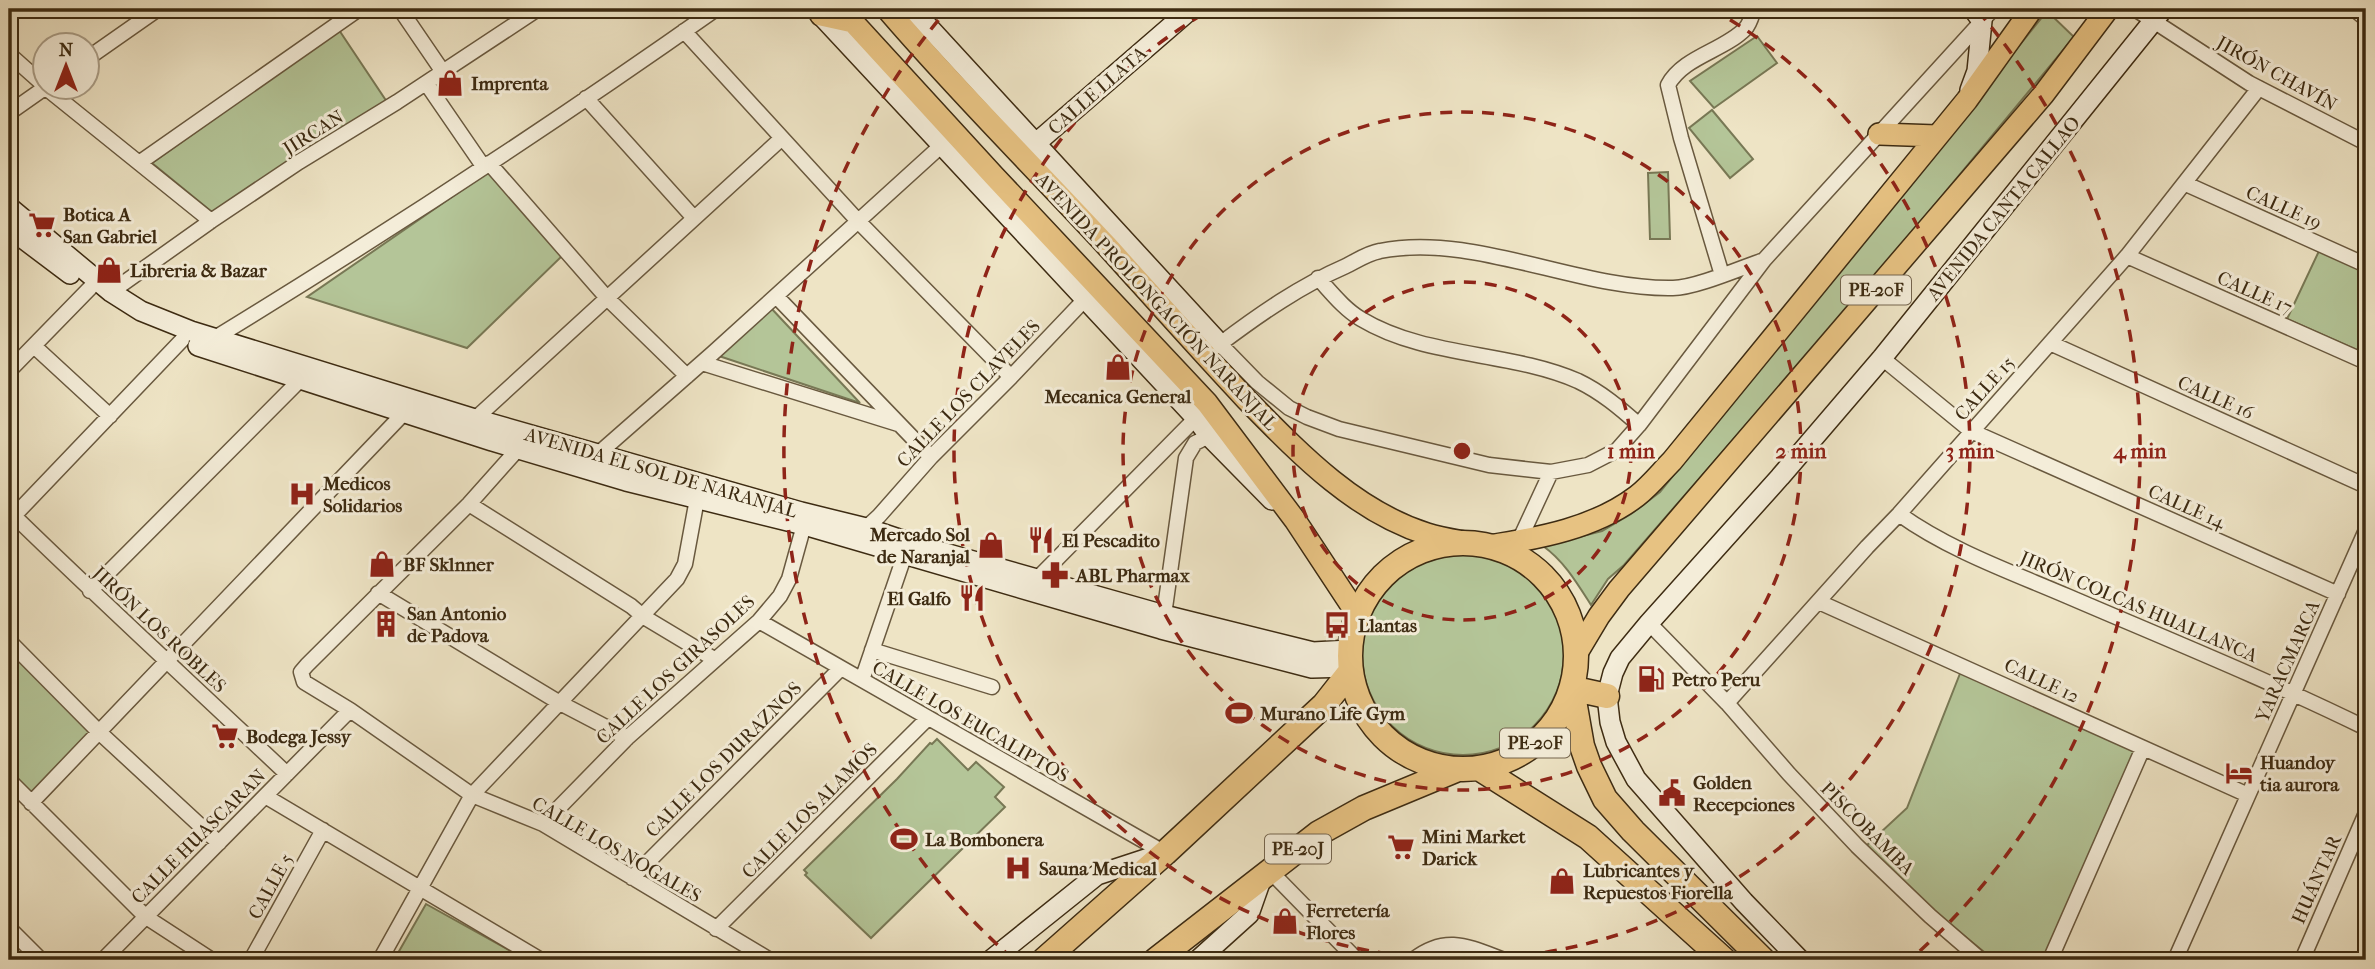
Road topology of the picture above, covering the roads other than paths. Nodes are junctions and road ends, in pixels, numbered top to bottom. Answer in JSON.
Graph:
{"nodes":[{"id":1,"x":158,"y":9,"type":"edge"},
{"id":2,"x":359,"y":9,"type":"edge"},
{"id":3,"x":400,"y":9,"type":"edge"},
{"id":4,"x":538,"y":9,"type":"edge"},
{"id":5,"x":716,"y":9,"type":"edge"},
{"id":6,"x":887,"y":9,"type":"edge"},
{"id":7,"x":912,"y":9,"type":"edge"},
{"id":8,"x":1191,"y":9,"type":"edge"},
{"id":9,"x":1754,"y":9,"type":"edge"},
{"id":10,"x":2032,"y":9,"type":"edge"},
{"id":11,"x":2108,"y":9,"type":"edge"},
{"id":12,"x":2135,"y":9,"type":"edge"},
{"id":13,"x":2354,"y":9,"type":"edge"},
{"id":14,"x":1983,"y":13,"type":"edge"},
{"id":15,"x":833,"y":14,"type":"edge"},
{"id":16,"x":2158,"y":15,"type":"edge"},
{"id":17,"x":2366,"y":19,"type":"edge"},
{"id":18,"x":684,"y":31,"type":"junction"},
{"id":19,"x":102,"y":48,"type":"edge"},
{"id":20,"x":9,"y":54,"type":"edge"},
{"id":21,"x":443,"y":72,"type":"junction"},
{"id":22,"x":32,"y":75,"type":"edge"},
{"id":23,"x":426,"y":83,"type":"junction"},
{"id":24,"x":2259,"y":88,"type":"junction"},
{"id":25,"x":32,"y":97,"type":"edge"},
{"id":26,"x":586,"y":97,"type":"junction"},
{"id":27,"x":1967,"y":100,"type":"junction"},
{"id":28,"x":64,"y":102,"type":"edge"},
{"id":29,"x":9,"y":113,"type":"edge"},
{"id":30,"x":1879,"y":134,"type":"junction"},
{"id":31,"x":1937,"y":136,"type":"junction"},
{"id":32,"x":782,"y":138,"type":"junction"},
{"id":33,"x":2366,"y":143,"type":"edge"},
{"id":34,"x":1035,"y":144,"type":"junction"},
{"id":35,"x":942,"y":145,"type":"junction"},
{"id":36,"x":139,"y":163,"type":"junction"},
{"id":37,"x":486,"y":164,"type":"junction"},
{"id":38,"x":2186,"y":184,"type":"junction"},
{"id":39,"x":9,"y":207,"type":"edge"},
{"id":40,"x":694,"y":218,"type":"junction"},
{"id":41,"x":858,"y":220,"type":"junction"},
{"id":42,"x":211,"y":221,"type":"junction"},
{"id":43,"x":9,"y":228,"type":"edge"},
{"id":44,"x":2127,"y":256,"type":"junction"},
{"id":45,"x":1764,"y":260,"type":"junction"},
{"id":46,"x":2366,"y":265,"type":"edge"},
{"id":47,"x":1722,"y":275,"type":"junction"},
{"id":48,"x":1318,"y":278,"type":"junction"},
{"id":49,"x":89,"y":288,"type":"junction"},
{"id":50,"x":111,"y":292,"type":"junction"},
{"id":51,"x":1091,"y":292,"type":"junction"},
{"id":52,"x":776,"y":296,"type":"junction"},
{"id":53,"x":607,"y":298,"type":"junction"},
{"id":54,"x":215,"y":338,"type":"junction"},
{"id":55,"x":183,"y":341,"type":"junction"},
{"id":56,"x":2050,"y":343,"type":"junction"},
{"id":57,"x":1220,"y":344,"type":"junction"},
{"id":58,"x":34,"y":346,"type":"junction"},
{"id":59,"x":1882,"y":358,"type":"junction"},
{"id":60,"x":2366,"y":362,"type":"edge"},
{"id":61,"x":702,"y":363,"type":"junction"},
{"id":62,"x":9,"y":371,"type":"edge"},
{"id":63,"x":687,"y":376,"type":"junction"},
{"id":64,"x":1011,"y":377,"type":"junction"},
{"id":65,"x":300,"y":380,"type":"junction"},
{"id":66,"x":404,"y":413,"type":"junction"},
{"id":67,"x":110,"y":416,"type":"junction"},
{"id":68,"x":1196,"y":418,"type":"junction"},
{"id":69,"x":475,"y":419,"type":"junction"},
{"id":70,"x":900,"y":425,"type":"junction"},
{"id":71,"x":1639,"y":425,"type":"junction"},
{"id":72,"x":1971,"y":431,"type":"junction"},
{"id":73,"x":1209,"y":436,"type":"junction"},
{"id":74,"x":518,"y":449,"type":"junction"},
{"id":75,"x":931,"y":457,"type":"junction"},
{"id":76,"x":594,"y":462,"type":"junction"},
{"id":77,"x":1550,"y":472,"type":"junction"},
{"id":78,"x":2366,"y":486,"type":"edge"},
{"id":79,"x":697,"y":499,"type":"junction"},
{"id":80,"x":469,"y":504,"type":"junction"},
{"id":81,"x":1899,"y":514,"type":"junction"},
{"id":82,"x":10,"y":516,"type":"edge"},
{"id":83,"x":1295,"y":520,"type":"junction"},
{"id":84,"x":804,"y":525,"type":"junction"},
{"id":85,"x":866,"y":528,"type":"junction"},
{"id":86,"x":2366,"y":530,"type":"edge"},
{"id":87,"x":1519,"y":541,"type":"junction"},
{"id":88,"x":1464,"y":542,"type":"junction"},
{"id":89,"x":1489,"y":545,"type":"junction"},
{"id":90,"x":905,"y":554,"type":"junction"},
{"id":91,"x":1038,"y":578,"type":"junction"},
{"id":92,"x":89,"y":590,"type":"junction"},
{"id":93,"x":378,"y":593,"type":"junction"},
{"id":94,"x":2338,"y":594,"type":"junction"},
{"id":95,"x":1819,"y":601,"type":"junction"},
{"id":96,"x":1357,"y":614,"type":"junction"},
{"id":97,"x":1164,"y":615,"type":"junction"},
{"id":98,"x":644,"y":617,"type":"junction"},
{"id":99,"x":758,"y":621,"type":"junction"},
{"id":100,"x":1649,"y":623,"type":"junction"},
{"id":101,"x":9,"y":641,"type":"edge"},
{"id":102,"x":872,"y":650,"type":"junction"},
{"id":103,"x":1578,"y":651,"type":"junction"},
{"id":104,"x":714,"y":659,"type":"junction"},
{"id":105,"x":167,"y":660,"type":"junction"},
{"id":106,"x":1349,"y":663,"type":"junction"},
{"id":107,"x":841,"y":668,"type":"junction"},
{"id":108,"x":862,"y":680,"type":"junction"},
{"id":109,"x":992,"y":687,"type":"dead end"},
{"id":110,"x":1574,"y":692,"type":"junction"},
{"id":111,"x":2294,"y":693,"type":"junction"},
{"id":112,"x":1607,"y":696,"type":"junction"},
{"id":113,"x":1727,"y":703,"type":"junction"},
{"id":114,"x":560,"y":704,"type":"junction"},
{"id":115,"x":349,"y":709,"type":"junction"},
{"id":116,"x":928,"y":718,"type":"junction"},
{"id":117,"x":2366,"y":728,"type":"edge"},
{"id":118,"x":99,"y":732,"type":"junction"},
{"id":119,"x":626,"y":738,"type":"junction"},
{"id":120,"x":2143,"y":748,"type":"junction"},
{"id":121,"x":1469,"y":769,"type":"junction"},
{"id":122,"x":287,"y":774,"type":"junction"},
{"id":123,"x":9,"y":780,"type":"edge"},
{"id":124,"x":472,"y":795,"type":"junction"},
{"id":125,"x":2248,"y":795,"type":"junction"},
{"id":126,"x":265,"y":796,"type":"junction"},
{"id":127,"x":31,"y":803,"type":"junction"},
{"id":128,"x":2366,"y":813,"type":"edge"},
{"id":129,"x":543,"y":824,"type":"junction"},
{"id":130,"x":323,"y":830,"type":"junction"},
{"id":131,"x":219,"y":843,"type":"junction"},
{"id":132,"x":1165,"y":853,"type":"junction"},
{"id":133,"x":1266,"y":874,"type":"junction"},
{"id":134,"x":632,"y":878,"type":"junction"},
{"id":135,"x":420,"y":888,"type":"junction"},
{"id":136,"x":146,"y":917,"type":"junction"},
{"id":137,"x":9,"y":928,"type":"edge"},
{"id":138,"x":716,"y":929,"type":"junction"},
{"id":139,"x":41,"y":960,"type":"edge"},
{"id":140,"x":103,"y":960,"type":"edge"},
{"id":141,"x":212,"y":960,"type":"edge"},
{"id":142,"x":251,"y":960,"type":"edge"},
{"id":143,"x":380,"y":960,"type":"edge"},
{"id":144,"x":541,"y":960,"type":"edge"},
{"id":145,"x":769,"y":960,"type":"edge"},
{"id":146,"x":991,"y":960,"type":"edge"},
{"id":147,"x":1044,"y":960,"type":"edge"},
{"id":148,"x":1156,"y":960,"type":"edge"},
{"id":149,"x":1200,"y":960,"type":"edge"},
{"id":150,"x":1357,"y":960,"type":"edge"},
{"id":151,"x":1413,"y":960,"type":"edge"},
{"id":152,"x":1504,"y":960,"type":"edge"},
{"id":153,"x":1724,"y":960,"type":"edge"},
{"id":154,"x":1763,"y":960,"type":"edge"},
{"id":155,"x":1800,"y":960,"type":"edge"},
{"id":156,"x":1981,"y":960,"type":"edge"},
{"id":157,"x":2050,"y":960,"type":"edge"},
{"id":158,"x":2175,"y":960,"type":"edge"},
{"id":159,"x":2301,"y":960,"type":"edge"}],
"edges":[{"from":1,"to":19,"type":"street"},
{"from":2,"to":36,"type":"street"},
{"from":3,"to":21,"type":"street"},
{"from":4,"to":21,"type":"street","name":"JIRCAN"},
{"from":5,"to":18,"type":"street"},
{"from":6,"to":88,"type":"main road","name":"AVENIDA PROLONGACIÓN NARANJAL"},
{"from":7,"to":34,"type":"street","name":"AVENIDA PROLONGACIÓN NARANJAL"},
{"from":8,"to":34,"type":"street","name":"CALLE LLATA"},
{"from":9,"to":47,"type":"street"},
{"from":10,"to":27,"type":"main road","number":"PE-20F"},
{"from":11,"to":103,"type":"main road","name":"AVENIDA CANTA CALLAO","number":"PE-20F"},
{"from":12,"to":16,"type":"street","name":"JIRÓN CHAVÍN"},
{"from":13,"to":17,"type":"street"},
{"from":14,"to":27,"type":"street"},
{"from":14,"to":30,"type":"street"},
{"from":15,"to":35,"type":"street","name":"AVENIDA PROLONGACIÓN NARANJAL"},
{"from":15,"to":51,"type":"main road","name":"AVENIDA PROLONGACIÓN NARANJAL"},
{"from":16,"to":24,"type":"street","name":"JIRÓN CHAVÍN"},
{"from":16,"to":59,"type":"street","name":"AVENIDA CANTA CALLAO"},
{"from":18,"to":26,"type":"street"},
{"from":18,"to":32,"type":"street"},
{"from":20,"to":22,"type":"street"},
{"from":21,"to":23,"type":"street","name":"JIRCAN"},
{"from":23,"to":37,"type":"street"},
{"from":23,"to":42,"type":"street","name":"JIRCAN"},
{"from":24,"to":33,"type":"street","name":"JIRÓN CHAVÍN"},
{"from":24,"to":38,"type":"street","name":"CALLE 15"},
{"from":25,"to":29,"type":"street"},
{"from":26,"to":37,"type":"street"},
{"from":26,"to":40,"type":"street"},
{"from":27,"to":31,"type":"main road","number":"PE-20F"},
{"from":28,"to":36,"type":"street"},
{"from":30,"to":31,"type":"main road"},
{"from":30,"to":45,"type":"street"},
{"from":31,"to":87,"type":"main road","number":"PE-20F"},
{"from":32,"to":40,"type":"street"},
{"from":32,"to":41,"type":"street"},
{"from":34,"to":57,"type":"street","name":"AVENIDA PROLONGACIÓN NARANJAL"},
{"from":35,"to":41,"type":"street"},
{"from":35,"to":51,"type":"street","name":"AVENIDA PROLONGACIÓN NARANJAL"},
{"from":36,"to":42,"type":"street"},
{"from":37,"to":53,"type":"street"},
{"from":37,"to":54,"type":"street"},
{"from":38,"to":44,"type":"street","name":"CALLE 15"},
{"from":38,"to":46,"type":"street","name":"CALLE 19"},
{"from":39,"to":50,"type":"street","name":"AVENIDA EL SOL DE NARANJAL"},
{"from":40,"to":53,"type":"street"},
{"from":41,"to":52,"type":"street"},
{"from":41,"to":64,"type":"street"},
{"from":42,"to":50,"type":"street","name":"JIRCAN"},
{"from":43,"to":49,"type":"street","name":"AVENIDA EL SOL DE NARANJAL"},
{"from":44,"to":56,"type":"street","name":"CALLE 15"},
{"from":44,"to":60,"type":"street","name":"CALLE 17"},
{"from":45,"to":47,"type":"street"},
{"from":45,"to":71,"type":"street"},
{"from":47,"to":48,"type":"street"},
{"from":48,"to":57,"type":"street"},
{"from":48,"to":71,"type":"street"},
{"from":49,"to":55,"type":"street","name":"AVENIDA EL SOL DE NARANJAL"},
{"from":49,"to":58,"type":"street"},
{"from":50,"to":54,"type":"street","name":"AVENIDA EL SOL DE NARANJAL"},
{"from":51,"to":64,"type":"street","name":"CALLE LOS CLAVELES"},
{"from":51,"to":68,"type":"street","name":"AVENIDA PROLONGACIÓN NARANJAL"},
{"from":51,"to":83,"type":"main road","name":"AVENIDA PROLONGACIÓN NARANJAL"},
{"from":52,"to":61,"type":"street"},
{"from":52,"to":70,"type":"street"},
{"from":53,"to":63,"type":"street"},
{"from":53,"to":69,"type":"street"},
{"from":54,"to":69,"type":"street","name":"AVENIDA EL SOL DE NARANJAL"},
{"from":55,"to":65,"type":"street","name":"AVENIDA EL SOL DE NARANJAL"},
{"from":55,"to":67,"type":"street"},
{"from":56,"to":72,"type":"street","name":"CALLE 15"},
{"from":56,"to":78,"type":"street","name":"CALLE 16"},
{"from":57,"to":77,"type":"street"},
{"from":58,"to":62,"type":"street"},
{"from":58,"to":67,"type":"street"},
{"from":59,"to":72,"type":"street","name":"CALLE 14"},
{"from":59,"to":100,"type":"street","name":"AVENIDA CANTA CALLAO"},
{"from":61,"to":63,"type":"street"},
{"from":61,"to":70,"type":"street"},
{"from":63,"to":76,"type":"street"},
{"from":64,"to":75,"type":"street","name":"CALLE LOS CLAVELES"},
{"from":65,"to":66,"type":"street","name":"AVENIDA EL SOL DE NARANJAL"},
{"from":65,"to":92,"type":"street"},
{"from":66,"to":74,"type":"street","name":"AVENIDA EL SOL DE NARANJAL"},
{"from":66,"to":105,"type":"street"},
{"from":67,"to":82,"type":"street"},
{"from":68,"to":73,"type":"street","name":"AVENIDA PROLONGACIÓN NARANJAL"},
{"from":68,"to":91,"type":"street"},
{"from":69,"to":76,"type":"street","name":"AVENIDA EL SOL DE NARANJAL"},
{"from":70,"to":75,"type":"street"},
{"from":71,"to":77,"type":"street"},
{"from":72,"to":81,"type":"street","name":"CALLE 15"},
{"from":72,"to":94,"type":"street","name":"CALLE 14"},
{"from":73,"to":83,"type":"street","name":"AVENIDA PROLONGACIÓN NARANJAL"},
{"from":73,"to":97,"type":"street"},
{"from":74,"to":76,"type":"street","name":"AVENIDA EL SOL DE NARANJAL"},
{"from":74,"to":80,"type":"street"},
{"from":75,"to":85,"type":"street","name":"CALLE LOS CLAVELES"},
{"from":76,"to":79,"type":"street","name":"AVENIDA EL SOL DE NARANJAL"},
{"from":76,"to":85,"type":"street","name":"AVENIDA EL SOL DE NARANJAL"},
{"from":77,"to":87,"type":"street"},
{"from":79,"to":84,"type":"street","name":"AVENIDA EL SOL DE NARANJAL"},
{"from":79,"to":98,"type":"street"},
{"from":80,"to":93,"type":"street"},
{"from":80,"to":98,"type":"street"},
{"from":81,"to":95,"type":"street","name":"CALLE 15"},
{"from":81,"to":111,"type":"street","name":"JIRÓN COLCAS HUALLANCA"},
{"from":82,"to":92,"type":"street","name":"JIRÓN LOS ROBLES"},
{"from":83,"to":96,"type":"main road","name":"AVENIDA PROLONGACIÓN NARANJAL"},
{"from":84,"to":90,"type":"street","name":"AVENIDA EL SOL DE NARANJAL"},
{"from":84,"to":99,"type":"street","name":"CALLE LOS GIRASOLES"},
{"from":85,"to":91,"type":"street","name":"AVENIDA EL SOL DE NARANJAL"},
{"from":86,"to":94,"type":"street","name":"YARACMARCA"},
{"from":87,"to":89,"type":"main road","number":"PE-20F"},
{"from":88,"to":89,"type":"highway","number":"PE-20F"},
{"from":88,"to":96,"type":"highway","number":"PE-20F"},
{"from":89,"to":103,"type":"highway","number":"PE-20F"},
{"from":90,"to":102,"type":"street"},
{"from":90,"to":106,"type":"street","name":"AVENIDA EL SOL DE NARANJAL"},
{"from":91,"to":97,"type":"street","name":"AVENIDA EL SOL DE NARANJAL"},
{"from":92,"to":105,"type":"street","name":"JIRÓN LOS ROBLES"},
{"from":93,"to":114,"type":"street"},
{"from":93,"to":115,"type":"street","name":"CALLE LOS NOGALES"},
{"from":94,"to":111,"type":"street","name":"YARACMARCA"},
{"from":95,"to":113,"type":"street","name":"CALLE 15"},
{"from":95,"to":120,"type":"street","name":"CALLE 12"},
{"from":96,"to":106,"type":"highway","number":"PE-20F"},
{"from":97,"to":106,"type":"street","name":"AVENIDA EL SOL DE NARANJAL"},
{"from":98,"to":104,"type":"street"},
{"from":98,"to":114,"type":"street"},
{"from":99,"to":104,"type":"street","name":"CALLE LOS GIRASOLES"},
{"from":99,"to":107,"type":"street","name":"CALLE LOS EUCALIPTOS"},
{"from":100,"to":112,"type":"street","name":"AVENIDA CANTA CALLAO"},
{"from":100,"to":113,"type":"street","name":"PISCOBAMBA"},
{"from":101,"to":118,"type":"street"},
{"from":102,"to":108,"type":"street"},
{"from":102,"to":109,"type":"street"},
{"from":103,"to":110,"type":"highway","number":"PE-20F"},
{"from":104,"to":119,"type":"street","name":"CALLE LOS GIRASOLES"},
{"from":105,"to":118,"type":"street"},
{"from":105,"to":122,"type":"street","name":"JIRÓN LOS ROBLES"},
{"from":106,"to":121,"type":"highway"},
{"from":106,"to":132,"type":"highway"},
{"from":107,"to":108,"type":"street","name":"CALLE LOS EUCALIPTOS"},
{"from":107,"to":134,"type":"street","name":"CALLE LOS DURAZNOS"},
{"from":108,"to":116,"type":"street","name":"CALLE LOS EUCALIPTOS"},
{"from":110,"to":112,"type":"highway"},
{"from":110,"to":121,"type":"highway","number":"PE-20F"},
{"from":110,"to":154,"type":"highway"},
{"from":111,"to":117,"type":"street","name":"JIRÓN COLCAS HUALLANCA"},
{"from":111,"to":125,"type":"street","name":"YARACMARCA"},
{"from":112,"to":155,"type":"street"},
{"from":113,"to":156,"type":"street","name":"PISCOBAMBA"},
{"from":114,"to":119,"type":"street"},
{"from":114,"to":124,"type":"street"},
{"from":115,"to":122,"type":"street","name":"CALLE HUASCARAN"},
{"from":115,"to":124,"type":"street","name":"CALLE LOS NOGALES"},
{"from":116,"to":132,"type":"street","name":"CALLE LOS EUCALIPTOS"},
{"from":116,"to":138,"type":"street","name":"CALLE LOS ALAMOS"},
{"from":118,"to":127,"type":"street"},
{"from":118,"to":131,"type":"street"},
{"from":119,"to":129,"type":"street","name":"CALLE LOS GIRASOLES"},
{"from":120,"to":125,"type":"street","name":"CALLE 12"},
{"from":120,"to":157,"type":"street"},
{"from":121,"to":133,"type":"highway","number":"PE-20J"},
{"from":121,"to":153,"type":"highway"},
{"from":122,"to":126,"type":"street","name":"CALLE HUASCARAN"},
{"from":123,"to":127,"type":"street"},
{"from":124,"to":129,"type":"street","name":"CALLE LOS NOGALES"},
{"from":124,"to":135,"type":"street"},
{"from":125,"to":158,"type":"street","name":"YARACMARCA"},
{"from":126,"to":130,"type":"street"},
{"from":126,"to":131,"type":"street","name":"CALLE HUASCARAN"},
{"from":127,"to":136,"type":"street"},
{"from":128,"to":159,"type":"street","name":"HUÁNTAR"},
{"from":129,"to":134,"type":"street","name":"CALLE LOS NOGALES"},
{"from":130,"to":135,"type":"street"},
{"from":130,"to":142,"type":"street","name":"CALLE 5"},
{"from":131,"to":136,"type":"street","name":"CALLE HUASCARAN"},
{"from":132,"to":146,"type":"street"},
{"from":132,"to":147,"type":"highway"},
{"from":133,"to":148,"type":"highway","number":"PE-20J"},
{"from":133,"to":149,"type":"street"},
{"from":133,"to":150,"type":"street"},
{"from":134,"to":138,"type":"street","name":"CALLE LOS NOGALES"},
{"from":135,"to":143,"type":"street"},
{"from":135,"to":144,"type":"street"},
{"from":136,"to":140,"type":"street","name":"CALLE HUASCARAN"},
{"from":136,"to":141,"type":"street"},
{"from":137,"to":139,"type":"street"},
{"from":138,"to":145,"type":"street","name":"CALLE LOS NOGALES"},
{"from":151,"to":152,"type":"street"}]}
